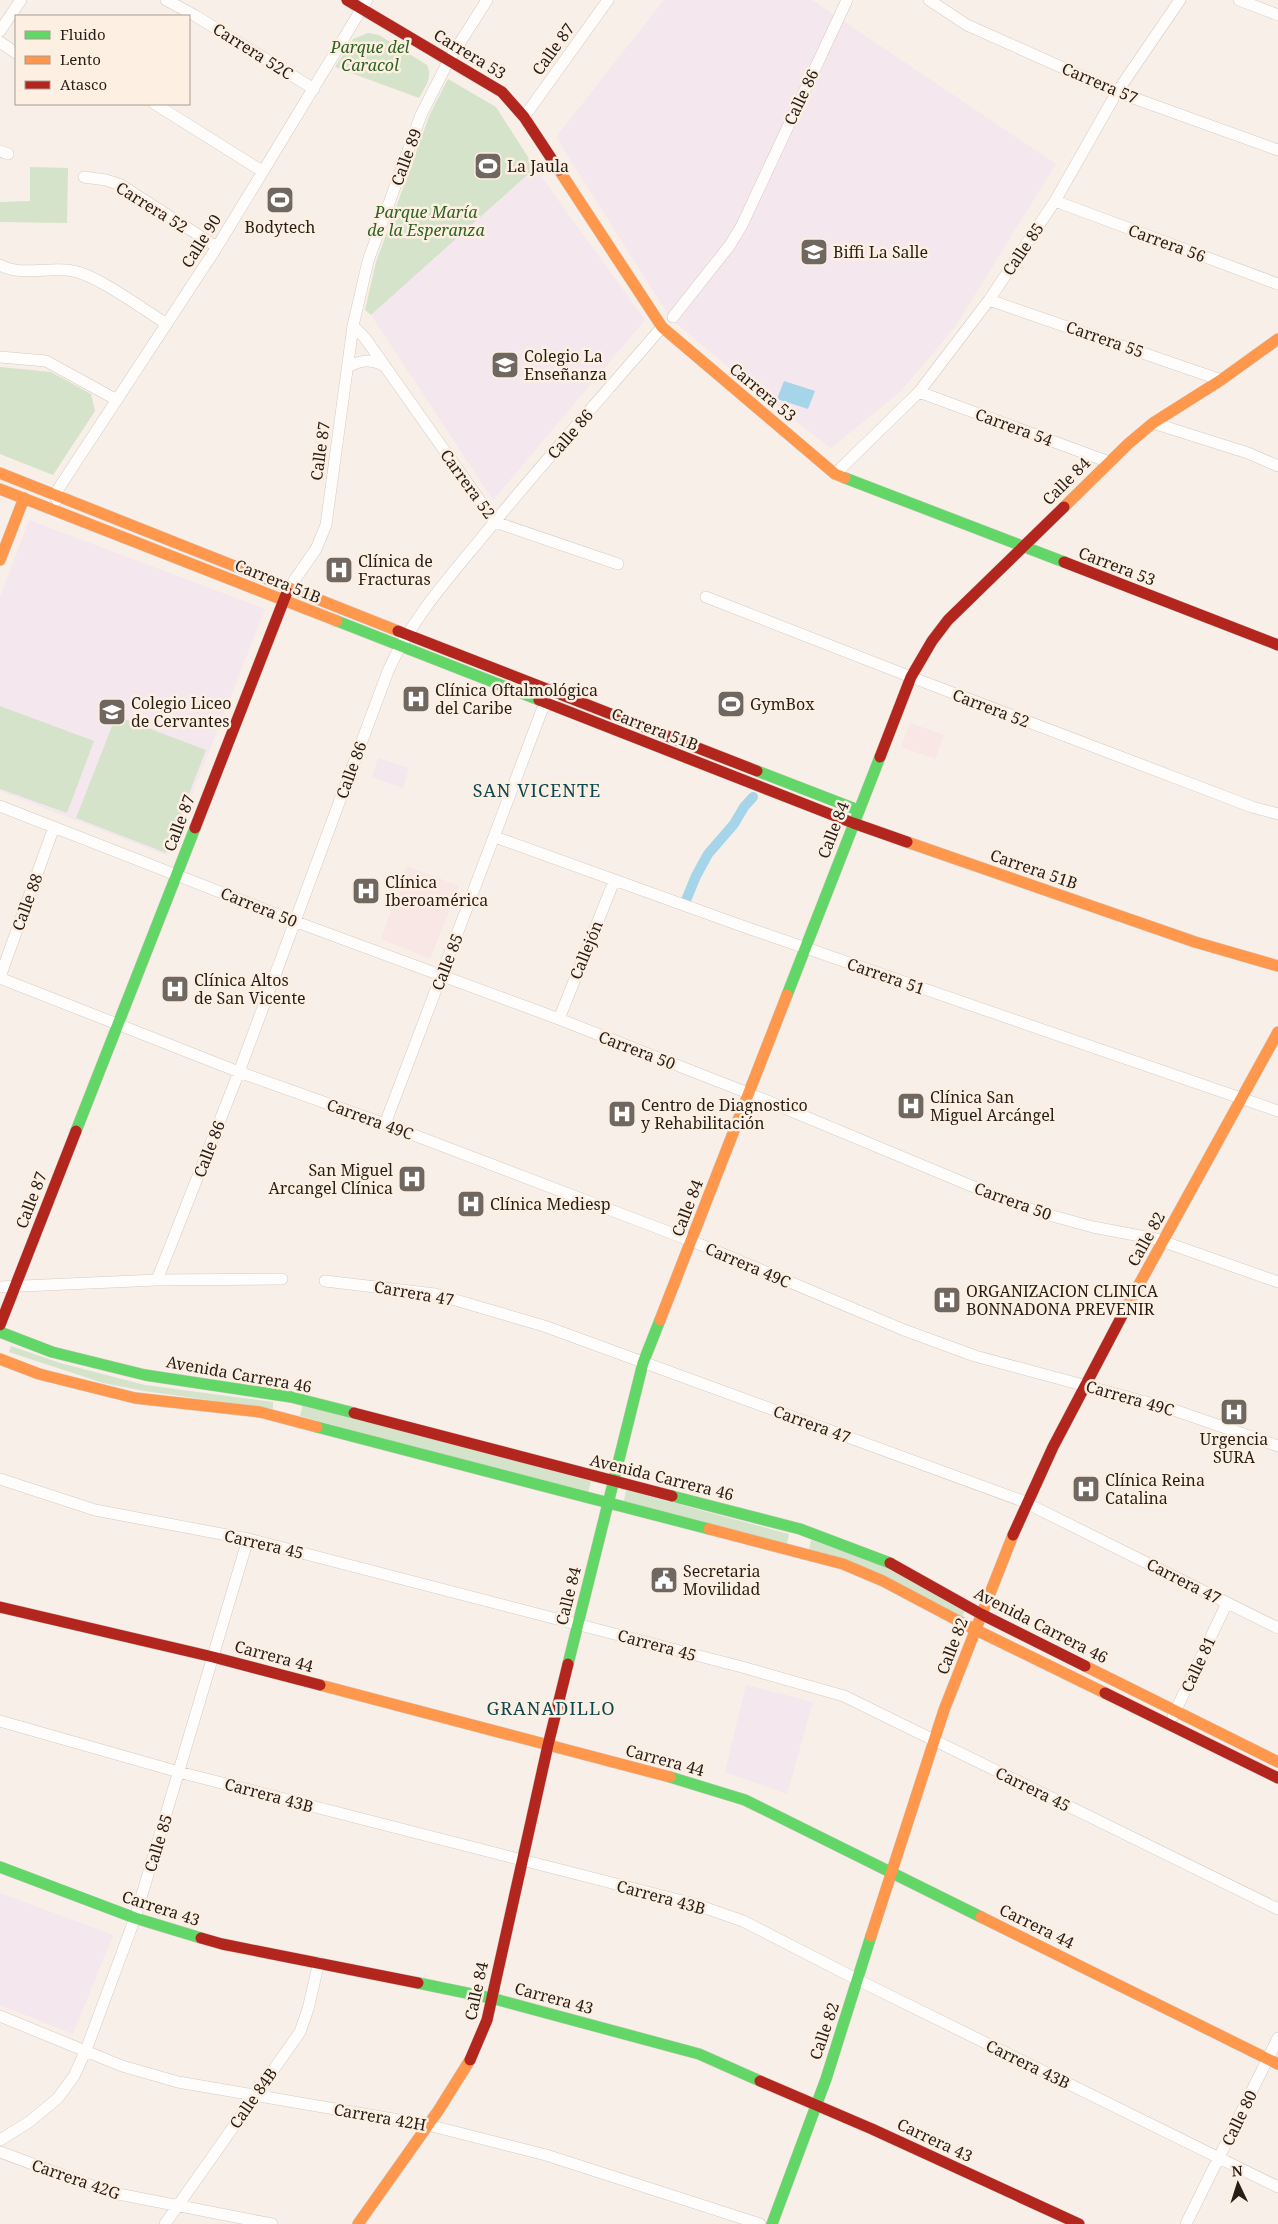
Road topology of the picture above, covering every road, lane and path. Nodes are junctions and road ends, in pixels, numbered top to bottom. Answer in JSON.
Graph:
{"nodes":[{"id":1,"x":21,"y":0,"type":"edge"},
{"id":2,"x":166,"y":0,"type":"edge"},
{"id":3,"x":347,"y":0,"type":"edge"},
{"id":4,"x":487,"y":0,"type":"edge"},
{"id":5,"x":608,"y":0,"type":"edge"},
{"id":6,"x":847,"y":0,"type":"edge"},
{"id":7,"x":929,"y":0,"type":"edge"},
{"id":8,"x":1180,"y":0,"type":"edge"},
{"id":9,"x":1239,"y":0,"type":"edge"},
{"id":10,"x":365,"y":4,"type":"edge"},
{"id":11,"x":1278,"y":15,"type":"edge"},
{"id":12,"x":0,"y":31,"type":"edge"},
{"id":13,"x":0,"y":42,"type":"edge"},
{"id":14,"x":15,"y":52,"type":"edge"},
{"id":15,"x":450,"y":60,"type":"junction"},
{"id":16,"x":314,"y":89,"type":"junction"},
{"id":17,"x":1117,"y":92,"type":"junction"},
{"id":18,"x":157,"y":105,"type":"edge"},
{"id":19,"x":524,"y":117,"type":"junction"},
{"id":20,"x":1278,"y":150,"type":"edge"},
{"id":21,"x":262,"y":171,"type":"junction"},
{"id":22,"x":84,"y":177,"type":"dead end"},
{"id":23,"x":1055,"y":201,"type":"junction"},
{"id":24,"x":217,"y":247,"type":"junction"},
{"id":25,"x":0,"y":265,"type":"edge"},
{"id":26,"x":1278,"y":284,"type":"edge"},
{"id":27,"x":989,"y":300,"type":"junction"},
{"id":28,"x":673,"y":318,"type":"dead end"},
{"id":29,"x":167,"y":324,"type":"junction"},
{"id":30,"x":353,"y":326,"type":"junction"},
{"id":31,"x":662,"y":327,"type":"junction"},
{"id":32,"x":1278,"y":339,"type":"edge"},
{"id":33,"x":0,"y":357,"type":"edge"},
{"id":34,"x":383,"y":365,"type":"junction"},
{"id":35,"x":348,"y":367,"type":"junction"},
{"id":36,"x":1221,"y":380,"type":"junction"},
{"id":37,"x":919,"y":392,"type":"junction"},
{"id":38,"x":117,"y":400,"type":"junction"},
{"id":39,"x":1153,"y":423,"type":"junction"},
{"id":40,"x":1109,"y":462,"type":"junction"},
{"id":41,"x":1278,"y":466,"type":"edge"},
{"id":42,"x":0,"y":473,"type":"edge"},
{"id":43,"x":834,"y":474,"type":"junction"},
{"id":44,"x":0,"y":489,"type":"edge"},
{"id":45,"x":55,"y":494,"type":"junction"},
{"id":46,"x":24,"y":498,"type":"junction"},
{"id":47,"x":61,"y":512,"type":"junction"},
{"id":48,"x":495,"y":522,"type":"junction"},
{"id":49,"x":1022,"y":547,"type":"junction"},
{"id":50,"x":0,"y":560,"type":"edge"},
{"id":51,"x":618,"y":564,"type":"dead end"},
{"id":52,"x":289,"y":588,"type":"junction"},
{"id":53,"x":706,"y":597,"type":"dead end"},
{"id":54,"x":283,"y":601,"type":"junction"},
{"id":55,"x":407,"y":634,"type":"junction"},
{"id":56,"x":1278,"y":645,"type":"edge"},
{"id":57,"x":399,"y":646,"type":"junction"},
{"id":58,"x":911,"y":677,"type":"junction"},
{"id":59,"x":559,"y":694,"type":"junction"},
{"id":60,"x":548,"y":705,"type":"junction"},
{"id":61,"x":0,"y":806,"type":"edge"},
{"id":62,"x":858,"y":810,"type":"junction"},
{"id":63,"x":1278,"y":814,"type":"edge"},
{"id":64,"x":853,"y":823,"type":"junction"},
{"id":65,"x":54,"y":827,"type":"junction"},
{"id":66,"x":495,"y":837,"type":"junction"},
{"id":67,"x":176,"y":874,"type":"junction"},
{"id":68,"x":614,"y":881,"type":"junction"},
{"id":69,"x":294,"y":922,"type":"junction"},
{"id":70,"x":806,"y":948,"type":"junction"},
{"id":71,"x":1278,"y":966,"type":"edge"},
{"id":72,"x":442,"y":976,"type":"junction"},
{"id":73,"x":0,"y":977,"type":"edge"},
{"id":74,"x":559,"y":1020,"type":"junction"},
{"id":75,"x":117,"y":1024,"type":"junction"},
{"id":76,"x":1278,"y":1032,"type":"edge"},
{"id":77,"x":239,"y":1072,"type":"junction"},
{"id":78,"x":748,"y":1093,"type":"junction"},
{"id":79,"x":1241,"y":1099,"type":"junction"},
{"id":80,"x":1278,"y":1111,"type":"edge"},
{"id":81,"x":385,"y":1124,"type":"junction"},
{"id":82,"x":692,"y":1241,"type":"junction"},
{"id":83,"x":1163,"y":1242,"type":"junction"},
{"id":84,"x":282,"y":1279,"type":"dead end"},
{"id":85,"x":157,"y":1280,"type":"junction"},
{"id":86,"x":325,"y":1281,"type":"dead end"},
{"id":87,"x":1278,"y":1282,"type":"edge"},
{"id":88,"x":16,"y":1286,"type":"junction"},
{"id":89,"x":0,"y":1287,"type":"edge"},
{"id":90,"x":0,"y":1325,"type":"edge"},
{"id":91,"x":0,"y":1332,"type":"edge"},
{"id":92,"x":0,"y":1359,"type":"edge"},
{"id":93,"x":643,"y":1362,"type":"junction"},
{"id":94,"x":1084,"y":1385,"type":"junction"},
{"id":95,"x":292,"y":1394,"type":"junction"},
{"id":96,"x":284,"y":1419,"type":"junction"},
{"id":97,"x":1278,"y":1446,"type":"edge"},
{"id":98,"x":0,"y":1480,"type":"edge"},
{"id":99,"x":613,"y":1481,"type":"junction"},
{"id":100,"x":1026,"y":1503,"type":"junction"},
{"id":101,"x":608,"y":1504,"type":"junction"},
{"id":102,"x":800,"y":1529,"type":"junction"},
{"id":103,"x":248,"y":1539,"type":"junction"},
{"id":104,"x":793,"y":1552,"type":"junction"},
{"id":105,"x":1227,"y":1603,"type":"junction"},
{"id":106,"x":0,"y":1607,"type":"edge"},
{"id":107,"x":982,"y":1614,"type":"junction"},
{"id":108,"x":578,"y":1624,"type":"junction"},
{"id":109,"x":1278,"y":1628,"type":"edge"},
{"id":110,"x":975,"y":1630,"type":"junction"},
{"id":111,"x":213,"y":1657,"type":"junction"},
{"id":112,"x":1176,"y":1711,"type":"junction"},
{"id":113,"x":0,"y":1721,"type":"edge"},
{"id":114,"x":1169,"y":1725,"type":"junction"},
{"id":115,"x":934,"y":1740,"type":"junction"},
{"id":116,"x":548,"y":1746,"type":"junction"},
{"id":117,"x":1278,"y":1762,"type":"edge"},
{"id":118,"x":179,"y":1772,"type":"junction"},
{"id":119,"x":1278,"y":1778,"type":"edge"},
{"id":120,"x":521,"y":1860,"type":"junction"},
{"id":121,"x":0,"y":1867,"type":"edge"},
{"id":122,"x":890,"y":1872,"type":"junction"},
{"id":123,"x":1278,"y":1909,"type":"edge"},
{"id":124,"x":135,"y":1918,"type":"junction"},
{"id":125,"x":319,"y":1962,"type":"junction"},
{"id":126,"x":858,"y":1980,"type":"junction"},
{"id":127,"x":491,"y":1998,"type":"junction"},
{"id":128,"x":0,"y":2016,"type":"edge"},
{"id":129,"x":1278,"y":2038,"type":"edge"},
{"id":130,"x":86,"y":2050,"type":"junction"},
{"id":131,"x":1273,"y":2061,"type":"edge"},
{"id":132,"x":254,"y":2096,"type":"junction"},
{"id":133,"x":816,"y":2106,"type":"junction"},
{"id":134,"x":428,"y":2125,"type":"junction"},
{"id":135,"x":0,"y":2140,"type":"edge"},
{"id":136,"x":0,"y":2152,"type":"edge"},
{"id":137,"x":1220,"y":2158,"type":"junction"},
{"id":138,"x":1278,"y":2187,"type":"edge"},
{"id":139,"x":178,"y":2207,"type":"junction"},
{"id":140,"x":165,"y":2224,"type":"edge"},
{"id":141,"x":272,"y":2224,"type":"edge"},
{"id":142,"x":358,"y":2224,"type":"edge"},
{"id":143,"x":760,"y":2224,"type":"edge"},
{"id":144,"x":772,"y":2224,"type":"edge"},
{"id":145,"x":1079,"y":2224,"type":"edge"},
{"id":146,"x":1186,"y":2224,"type":"edge"}],
"edges":[{"from":1,"to":12,"type":"street"},
{"from":2,"to":16,"type":"street","name":"Carrera 52C"},
{"from":3,"to":10,"type":"main road","name":"Carrera 53"},
{"from":4,"to":15,"type":"street","name":"Calle 89"},
{"from":5,"to":19,"type":"street","name":"Calle 87"},
{"from":6,"to":28,"type":"street","name":"Calle 86"},
{"from":7,"to":17,"type":"street","name":"Carrera 57"},
{"from":8,"to":17,"type":"street","name":"Calle 85"},
{"from":9,"to":11,"type":"street"},
{"from":10,"to":15,"type":"main road","name":"Carrera 53"},
{"from":10,"to":16,"type":"street","name":"Calle 90"},
{"from":13,"to":14,"type":"street"},
{"from":15,"to":19,"type":"main road","name":"Carrera 53"},
{"from":15,"to":30,"type":"street","name":"Calle 89"},
{"from":16,"to":21,"type":"street","name":"Calle 90"},
{"from":17,"to":20,"type":"street","name":"Carrera 57"},
{"from":17,"to":23,"type":"street","name":"Calle 85"},
{"from":18,"to":21,"type":"street"},
{"from":19,"to":31,"type":"main road","name":"Carrera 53"},
{"from":21,"to":24,"type":"street","name":"Calle 90"},
{"from":22,"to":24,"type":"street","name":"Carrera 52"},
{"from":23,"to":26,"type":"street","name":"Carrera 56"},
{"from":23,"to":27,"type":"street","name":"Calle 85"},
{"from":24,"to":29,"type":"street","name":"Calle 90"},
{"from":25,"to":29,"type":"street"},
{"from":27,"to":36,"type":"street","name":"Carrera 55"},
{"from":27,"to":37,"type":"street","name":"Calle 85"},
{"from":29,"to":38,"type":"street","name":"Calle 90"},
{"from":30,"to":34,"type":"street","name":"Carrera 52"},
{"from":30,"to":35,"type":"street","name":"Calle 87"},
{"from":31,"to":43,"type":"main road","name":"Carrera 53"},
{"from":31,"to":48,"type":"street","name":"Calle 86"},
{"from":32,"to":36,"type":"main road","name":"Calle 84"},
{"from":33,"to":38,"type":"street"},
{"from":34,"to":35,"type":"street"},
{"from":34,"to":48,"type":"street","name":"Carrera 52"},
{"from":35,"to":52,"type":"street","name":"Calle 87"},
{"from":36,"to":39,"type":"main road","name":"Calle 84"},
{"from":37,"to":40,"type":"street","name":"Carrera 54"},
{"from":37,"to":43,"type":"street","name":"Calle 85"},
{"from":38,"to":45,"type":"street","name":"Calle 90"},
{"from":39,"to":40,"type":"main road","name":"Calle 84"},
{"from":39,"to":41,"type":"street"},
{"from":40,"to":49,"type":"main road","name":"Calle 84"},
{"from":42,"to":45,"type":"main road","name":"Carrera 51B"},
{"from":43,"to":49,"type":"main road","name":"Carrera 53"},
{"from":44,"to":46,"type":"main road","name":"Carrera 51B"},
{"from":45,"to":46,"type":"main road"},
{"from":45,"to":47,"type":"street"},
{"from":45,"to":52,"type":"main road","name":"Carrera 51B"},
{"from":46,"to":47,"type":"main road","name":"Carrera 51B"},
{"from":46,"to":50,"type":"main road"},
{"from":47,"to":54,"type":"main road","name":"Carrera 51B"},
{"from":48,"to":51,"type":"street","name":"Carrera 52"},
{"from":48,"to":55,"type":"street","name":"Calle 86"},
{"from":49,"to":56,"type":"main road","name":"Carrera 53"},
{"from":49,"to":58,"type":"main road","name":"Calle 84"},
{"from":52,"to":54,"type":"main road","name":"Calle 87"},
{"from":52,"to":55,"type":"main road","name":"Carrera 51B"},
{"from":53,"to":58,"type":"street","name":"Carrera 52"},
{"from":54,"to":57,"type":"main road","name":"Carrera 51B"},
{"from":54,"to":67,"type":"main road","name":"Calle 87"},
{"from":55,"to":57,"type":"street","name":"Calle 86"},
{"from":55,"to":59,"type":"main road","name":"Carrera 51B"},
{"from":57,"to":60,"type":"main road","name":"Carrera 51B"},
{"from":57,"to":69,"type":"street","name":"Calle 86"},
{"from":58,"to":62,"type":"main road","name":"Calle 84"},
{"from":58,"to":63,"type":"street","name":"Carrera 52"},
{"from":59,"to":60,"type":"street","name":"Calle 85"},
{"from":59,"to":62,"type":"main road","name":"Carrera 51B"},
{"from":60,"to":64,"type":"main road","name":"Carrera 51B"},
{"from":60,"to":66,"type":"street","name":"Calle 85"},
{"from":61,"to":65,"type":"street","name":"Carrera 50"},
{"from":62,"to":64,"type":"main road","name":"Calle 84"},
{"from":64,"to":70,"type":"main road","name":"Calle 84"},
{"from":64,"to":71,"type":"main road","name":"Carrera 51B"},
{"from":65,"to":67,"type":"street","name":"Carrera 50"},
{"from":65,"to":73,"type":"street","name":"Calle 88"},
{"from":66,"to":68,"type":"street","name":"Carrera 51"},
{"from":66,"to":72,"type":"street","name":"Calle 85"},
{"from":67,"to":69,"type":"street","name":"Carrera 50"},
{"from":67,"to":75,"type":"main road","name":"Calle 87"},
{"from":68,"to":70,"type":"street","name":"Carrera 51"},
{"from":68,"to":74,"type":"street","name":"Callejón"},
{"from":69,"to":72,"type":"street","name":"Carrera 50"},
{"from":69,"to":77,"type":"street","name":"Calle 86"},
{"from":70,"to":78,"type":"main road","name":"Calle 84"},
{"from":70,"to":79,"type":"street","name":"Carrera 51"},
{"from":72,"to":74,"type":"street","name":"Carrera 50"},
{"from":72,"to":81,"type":"street","name":"Calle 85"},
{"from":73,"to":75,"type":"street","name":"Carrera 49C"},
{"from":74,"to":78,"type":"street","name":"Carrera 50"},
{"from":75,"to":77,"type":"street","name":"Carrera 49C"},
{"from":75,"to":88,"type":"main road","name":"Calle 87"},
{"from":76,"to":79,"type":"main road","name":"Calle 82"},
{"from":77,"to":81,"type":"street","name":"Carrera 49C"},
{"from":77,"to":85,"type":"street","name":"Calle 86"},
{"from":78,"to":82,"type":"main road","name":"Calle 84"},
{"from":78,"to":83,"type":"street","name":"Carrera 50"},
{"from":79,"to":80,"type":"street","name":"Carrera 51"},
{"from":79,"to":83,"type":"main road","name":"Calle 82"},
{"from":81,"to":82,"type":"street","name":"Carrera 49C"},
{"from":82,"to":93,"type":"main road","name":"Calle 84"},
{"from":82,"to":94,"type":"street","name":"Carrera 49C"},
{"from":83,"to":87,"type":"street","name":"Carrera 50"},
{"from":83,"to":94,"type":"main road","name":"Calle 82"},
{"from":84,"to":85,"type":"street"},
{"from":85,"to":88,"type":"street"},
{"from":86,"to":93,"type":"street","name":"Carrera 47"},
{"from":88,"to":89,"type":"street"},
{"from":88,"to":90,"type":"main road","name":"Calle 87"},
{"from":91,"to":95,"type":"main road","name":"Avenida Carrera 46"},
{"from":92,"to":96,"type":"main road","name":"Avenida Carrera 46"},
{"from":93,"to":99,"type":"main road","name":"Calle 84"},
{"from":93,"to":100,"type":"street","name":"Carrera 47"},
{"from":94,"to":97,"type":"street","name":"Carrera 49C"},
{"from":94,"to":100,"type":"main road","name":"Calle 82"},
{"from":95,"to":96,"type":"street"},
{"from":95,"to":99,"type":"main road","name":"Avenida Carrera 46"},
{"from":96,"to":101,"type":"main road","name":"Avenida Carrera 46"},
{"from":98,"to":103,"type":"street","name":"Carrera 45"},
{"from":99,"to":101,"type":"main road","name":"Calle 84"},
{"from":99,"to":102,"type":"main road","name":"Avenida Carrera 46"},
{"from":100,"to":105,"type":"street","name":"Carrera 47"},
{"from":100,"to":107,"type":"main road","name":"Calle 82"},
{"from":101,"to":104,"type":"main road","name":"Avenida Carrera 46"},
{"from":101,"to":108,"type":"main road","name":"Calle 84"},
{"from":102,"to":104,"type":"main road"},
{"from":102,"to":107,"type":"main road","name":"Avenida Carrera 46"},
{"from":103,"to":108,"type":"street","name":"Carrera 45"},
{"from":103,"to":111,"type":"street","name":"Calle 85"},
{"from":104,"to":110,"type":"main road","name":"Avenida Carrera 46"},
{"from":105,"to":109,"type":"street","name":"Carrera 47"},
{"from":105,"to":112,"type":"street","name":"Calle 81"},
{"from":106,"to":111,"type":"main road","name":"Carrera 44"},
{"from":107,"to":110,"type":"main road","name":"Calle 82"},
{"from":107,"to":112,"type":"main road","name":"Avenida Carrera 46"},
{"from":108,"to":115,"type":"street","name":"Carrera 45"},
{"from":108,"to":116,"type":"main road","name":"Calle 84"},
{"from":110,"to":114,"type":"main road","name":"Avenida Carrera 46"},
{"from":110,"to":115,"type":"main road","name":"Calle 82"},
{"from":111,"to":116,"type":"main road","name":"Carrera 44"},
{"from":111,"to":118,"type":"street","name":"Calle 85"},
{"from":112,"to":114,"type":"street","name":"Calle 81"},
{"from":112,"to":117,"type":"main road","name":"Avenida Carrera 46"},
{"from":113,"to":118,"type":"street","name":"Carrera 43B"},
{"from":114,"to":119,"type":"main road","name":"Avenida Carrera 46"},
{"from":115,"to":122,"type":"main road","name":"Calle 82"},
{"from":115,"to":123,"type":"street","name":"Carrera 45"},
{"from":116,"to":120,"type":"main road","name":"Calle 84"},
{"from":116,"to":122,"type":"main road","name":"Carrera 44"},
{"from":118,"to":120,"type":"street","name":"Carrera 43B"},
{"from":118,"to":124,"type":"street","name":"Calle 85"},
{"from":120,"to":126,"type":"street","name":"Carrera 43B"},
{"from":120,"to":127,"type":"main road","name":"Calle 84"},
{"from":121,"to":124,"type":"main road","name":"Carrera 43"},
{"from":122,"to":126,"type":"main road","name":"Calle 82"},
{"from":122,"to":131,"type":"main road","name":"Carrera 44"},
{"from":124,"to":125,"type":"main road","name":"Carrera 43"},
{"from":124,"to":130,"type":"street","name":"Calle 85"},
{"from":125,"to":127,"type":"main road","name":"Carrera 43"},
{"from":125,"to":132,"type":"street","name":"Calle 84B"},
{"from":126,"to":133,"type":"main road","name":"Calle 82"},
{"from":126,"to":137,"type":"street","name":"Carrera 43B"},
{"from":127,"to":133,"type":"main road","name":"Carrera 43"},
{"from":127,"to":134,"type":"main road","name":"Calle 84"},
{"from":128,"to":130,"type":"street","name":"Carrera 42H"},
{"from":129,"to":131,"type":"street","name":"Calle 80"},
{"from":130,"to":132,"type":"street","name":"Carrera 42H"},
{"from":130,"to":135,"type":"street","name":"Calle 85"},
{"from":131,"to":137,"type":"street","name":"Calle 80"},
{"from":132,"to":134,"type":"street","name":"Carrera 42H"},
{"from":132,"to":139,"type":"street","name":"Calle 84B"},
{"from":133,"to":144,"type":"main road","name":"Calle 82"},
{"from":133,"to":145,"type":"main road","name":"Carrera 43"},
{"from":134,"to":142,"type":"main road","name":"Calle 84"},
{"from":134,"to":143,"type":"street","name":"Carrera 42H"},
{"from":136,"to":139,"type":"street","name":"Carrera 42G"},
{"from":137,"to":138,"type":"street","name":"Carrera 43B"},
{"from":137,"to":146,"type":"street","name":"Calle 80"},
{"from":139,"to":140,"type":"street","name":"Calle 84B"},
{"from":139,"to":141,"type":"street","name":"Carrera 42G"}]}
